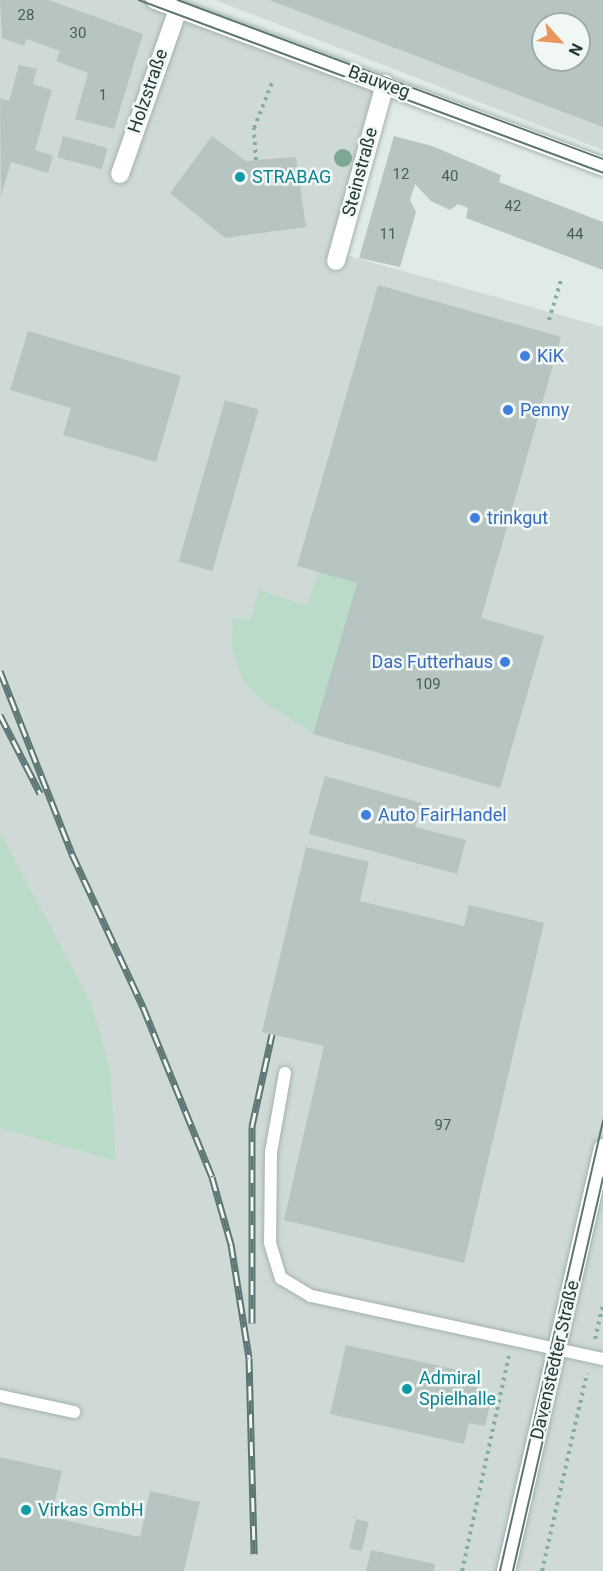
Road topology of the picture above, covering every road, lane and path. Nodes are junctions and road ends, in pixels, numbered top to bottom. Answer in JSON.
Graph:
{"nodes":[{"id":1,"x":154,"y":0,"type":"edge"},
{"id":2,"x":178,"y":9,"type":"junction"},
{"id":3,"x":273,"y":80,"type":"dead end"},
{"id":4,"x":385,"y":84,"type":"junction"},
{"id":5,"x":256,"y":160,"type":"dead end"},
{"id":6,"x":603,"y":167,"type":"edge"},
{"id":7,"x":120,"y":174,"type":"dead end"},
{"id":8,"x":336,"y":261,"type":"dead end"},
{"id":9,"x":561,"y":280,"type":"dead end"},
{"id":10,"x":549,"y":320,"type":"dead end"},
{"id":11,"x":285,"y":1073,"type":"dead end"},
{"id":12,"x":603,"y":1148,"type":"edge"},
{"id":13,"x":603,"y":1303,"type":"edge"},
{"id":14,"x":513,"y":1341,"type":"junction"},
{"id":15,"x":557,"y":1351,"type":"junction"},
{"id":16,"x":597,"y":1358,"type":"edge"},
{"id":17,"x":0,"y":1396,"type":"edge"},
{"id":18,"x":74,"y":1412,"type":"dead end"},
{"id":19,"x":462,"y":1571,"type":"edge"},
{"id":20,"x":506,"y":1571,"type":"edge"},
{"id":21,"x":542,"y":1571,"type":"edge"}],
"edges":[{"from":1,"to":2,"type":"street","name":"Bauweg"},
{"from":2,"to":4,"type":"street","name":"Bauweg"},
{"from":2,"to":7,"type":"street","name":"Holzstraße"},
{"from":3,"to":5,"type":"path"},
{"from":4,"to":6,"type":"street","name":"Bauweg"},
{"from":4,"to":8,"type":"street","name":"Steinstraße"},
{"from":9,"to":10,"type":"path"},
{"from":11,"to":14,"type":"lane"},
{"from":12,"to":15,"type":"street","name":"Davenstedter Straße"},
{"from":13,"to":16,"type":"path"},
{"from":14,"to":15,"type":"lane"},
{"from":14,"to":19,"type":"path"},
{"from":15,"to":16,"type":"lane"},
{"from":15,"to":20,"type":"street","name":"Davenstedter Straße"},
{"from":16,"to":21,"type":"path"},
{"from":17,"to":18,"type":"lane"}]}
